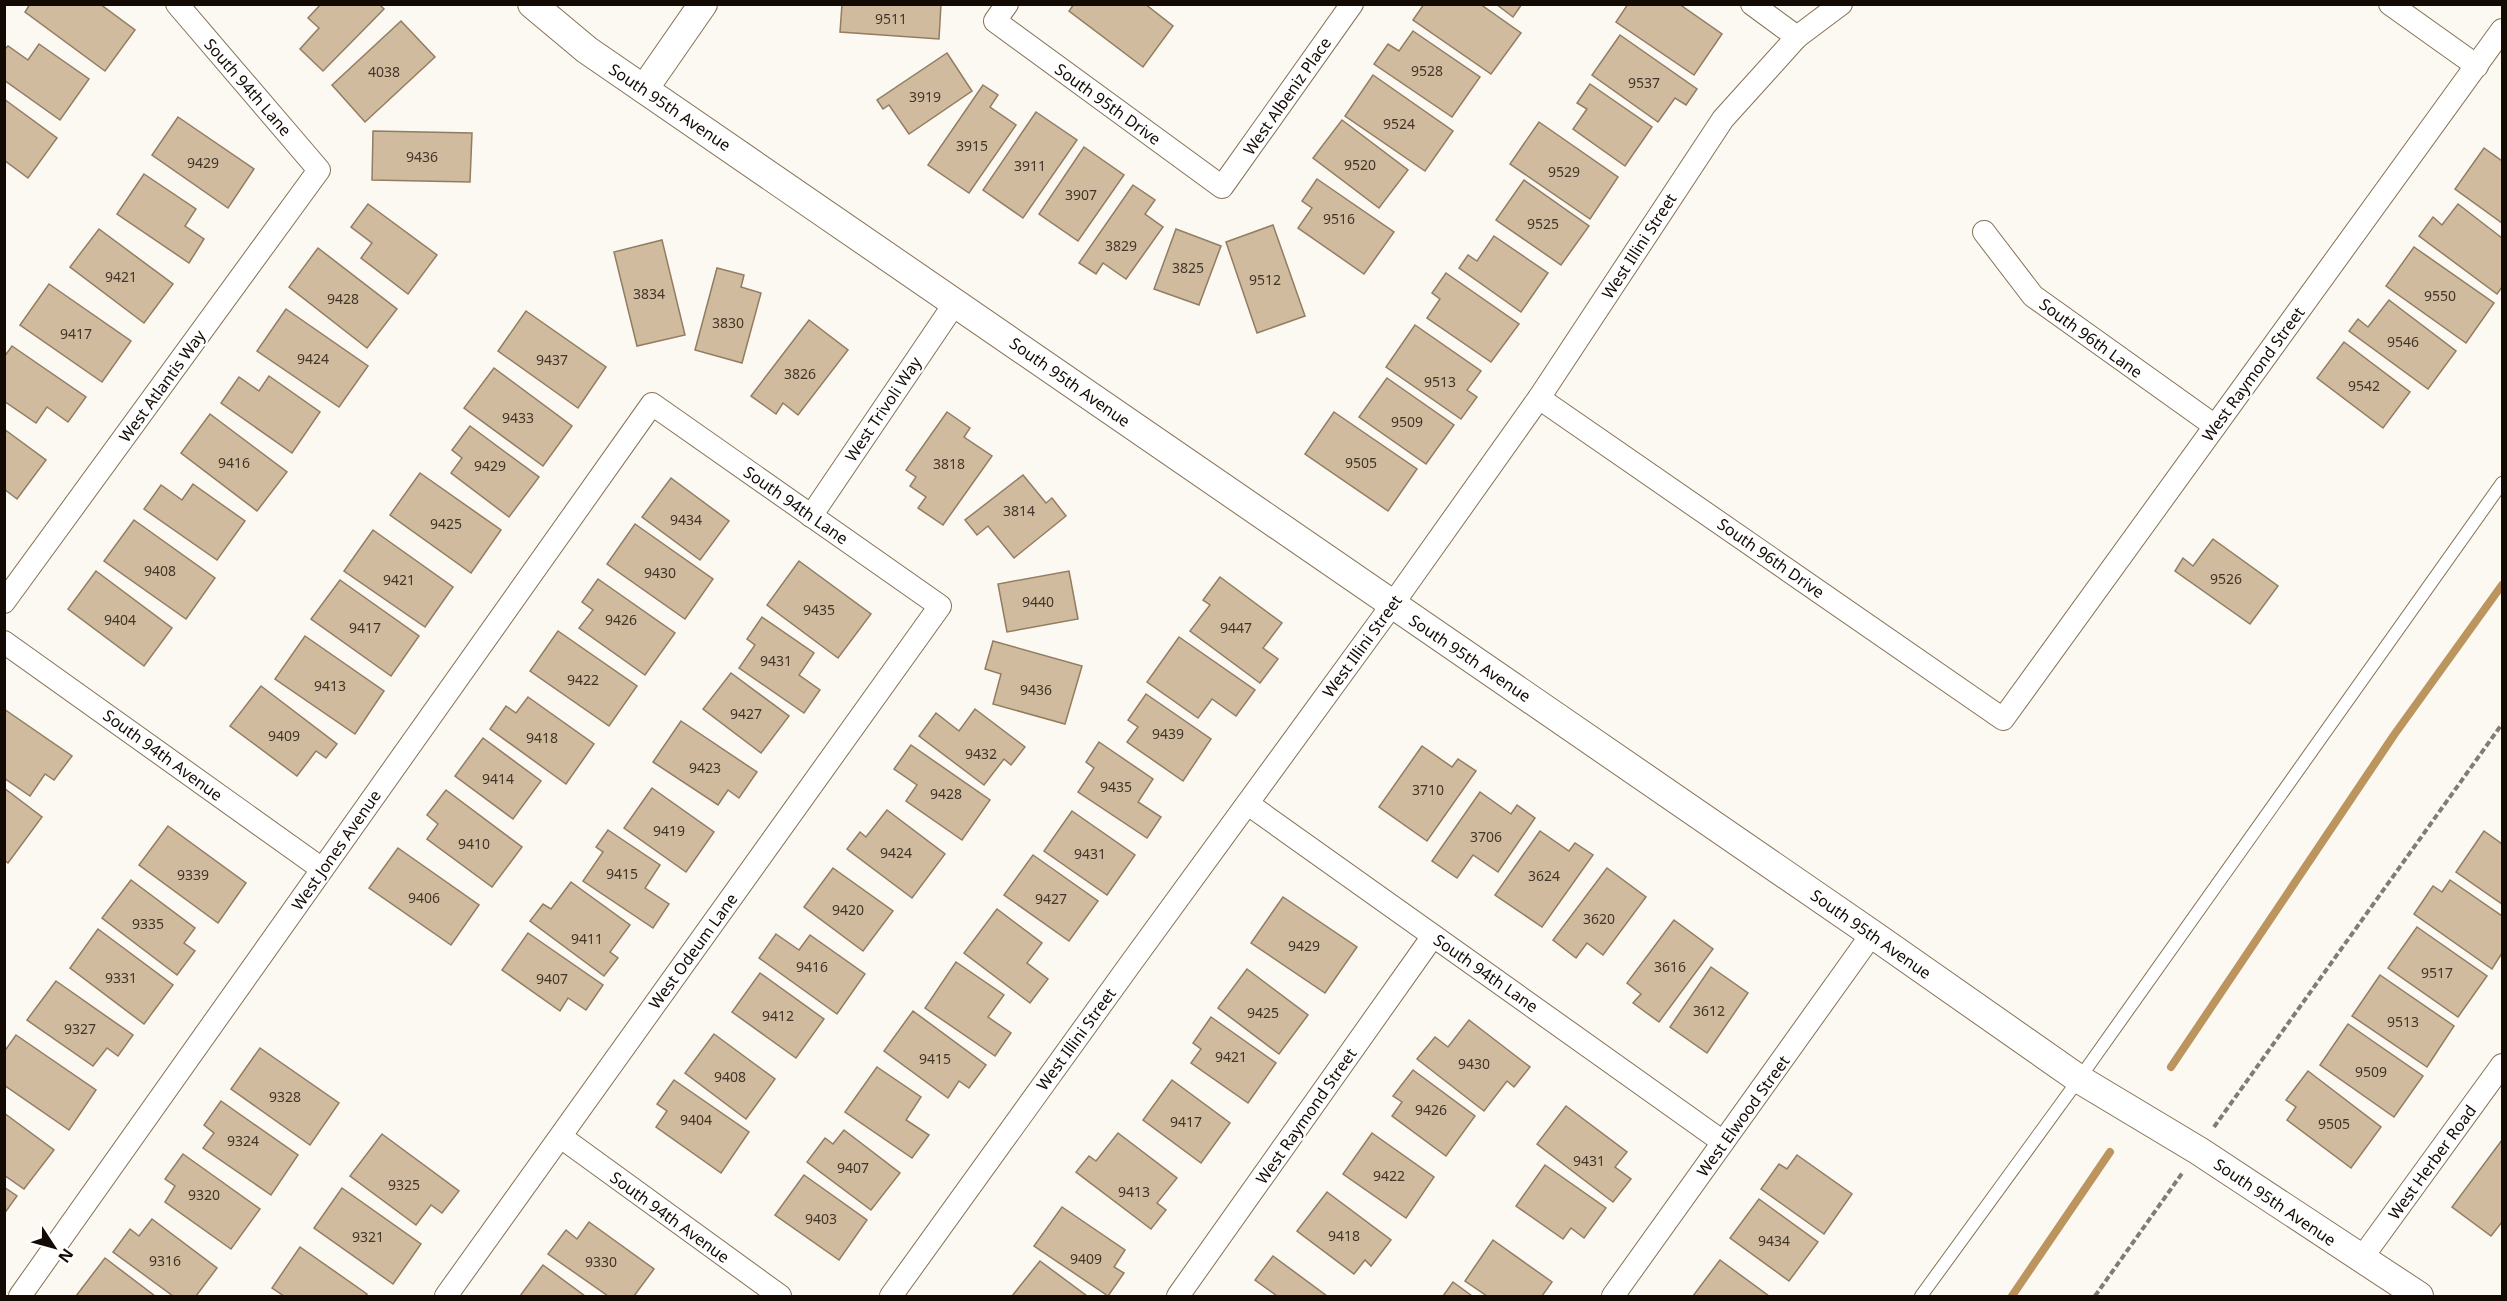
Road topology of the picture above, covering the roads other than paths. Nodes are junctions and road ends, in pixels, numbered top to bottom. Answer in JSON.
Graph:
{"nodes":[{"id":1,"x":177,"y":4,"type":"edge"},
{"id":2,"x":532,"y":4,"type":"edge"},
{"id":3,"x":703,"y":4,"type":"edge"},
{"id":4,"x":1352,"y":4,"type":"edge"},
{"id":5,"x":1752,"y":4,"type":"edge"},
{"id":6,"x":1841,"y":4,"type":"edge"},
{"id":7,"x":2390,"y":4,"type":"edge"},
{"id":8,"x":1001,"y":13,"type":"edge"},
{"id":9,"x":2502,"y":30,"type":"edge"},
{"id":10,"x":1797,"y":37,"type":"junction"},
{"id":11,"x":2477,"y":66,"type":"junction"},
{"id":12,"x":644,"y":89,"type":"junction"},
{"id":13,"x":319,"y":170,"type":"joint"},
{"id":14,"x":1221,"y":187,"type":"joint"},
{"id":15,"x":1983,"y":232,"type":"dead end"},
{"id":16,"x":955,"y":303,"type":"junction"},
{"id":17,"x":1539,"y":398,"type":"junction"},
{"id":18,"x":652,"y":404,"type":"joint"},
{"id":19,"x":2215,"y":426,"type":"junction"},
{"id":20,"x":2502,"y":483,"type":"edge"},
{"id":21,"x":811,"y":516,"type":"junction"},
{"id":22,"x":4,"y":602,"type":"edge"},
{"id":23,"x":1392,"y":605,"type":"junction"},
{"id":24,"x":940,"y":606,"type":"joint"},
{"id":25,"x":4,"y":642,"type":"edge"},
{"id":26,"x":2003,"y":719,"type":"joint"},
{"id":27,"x":1248,"y":804,"type":"junction"},
{"id":28,"x":322,"y":869,"type":"junction"},
{"id":29,"x":1872,"y":934,"type":"junction"},
{"id":30,"x":1433,"y":936,"type":"junction"},
{"id":31,"x":2502,"y":1068,"type":"edge"},
{"id":32,"x":2079,"y":1079,"type":"junction"},
{"id":33,"x":561,"y":1137,"type":"junction"},
{"id":34,"x":1723,"y":1142,"type":"junction"},
{"id":35,"x":2361,"y":1259,"type":"junction"},
{"id":36,"x":20,"y":1296,"type":"edge"},
{"id":37,"x":446,"y":1296,"type":"edge"},
{"id":38,"x":780,"y":1296,"type":"edge"},
{"id":39,"x":891,"y":1296,"type":"edge"},
{"id":40,"x":1178,"y":1296,"type":"edge"},
{"id":41,"x":1613,"y":1296,"type":"edge"},
{"id":42,"x":1921,"y":1296,"type":"edge"},
{"id":43,"x":2419,"y":1296,"type":"edge"}],
"edges":[{"from":1,"to":13,"type":"street","name":"South 94th Lane"},
{"from":2,"to":12,"type":"street","name":"South 95th Avenue"},
{"from":3,"to":12,"type":"street"},
{"from":4,"to":14,"type":"street","name":"West Albeniz Place"},
{"from":5,"to":10,"type":"street"},
{"from":6,"to":10,"type":"street","name":"West Illini Street"},
{"from":7,"to":11,"type":"street"},
{"from":8,"to":14,"type":"street","name":"South 95th Drive"},
{"from":9,"to":11,"type":"street","name":"West Raymond Street"},
{"from":10,"to":17,"type":"street","name":"West Illini Street"},
{"from":11,"to":19,"type":"street","name":"West Raymond Street"},
{"from":12,"to":16,"type":"street","name":"South 95th Avenue"},
{"from":13,"to":22,"type":"street","name":"West Atlantis Way"},
{"from":15,"to":19,"type":"street","name":"South 96th Lane"},
{"from":16,"to":21,"type":"street","name":"West Trivoli Way"},
{"from":16,"to":23,"type":"street","name":"South 95th Avenue"},
{"from":17,"to":23,"type":"street","name":"West Illini Street"},
{"from":17,"to":26,"type":"street","name":"South 96th Drive"},
{"from":18,"to":21,"type":"street","name":"South 94th Lane"},
{"from":18,"to":28,"type":"street","name":"West Jones Avenue"},
{"from":19,"to":26,"type":"street","name":"West Raymond Street"},
{"from":20,"to":32,"type":"lane"},
{"from":21,"to":24,"type":"street","name":"South 94th Lane"},
{"from":23,"to":27,"type":"street","name":"West Illini Street"},
{"from":23,"to":29,"type":"street","name":"South 95th Avenue"},
{"from":24,"to":33,"type":"street","name":"West Odeum Lane"},
{"from":25,"to":28,"type":"street","name":"South 94th Avenue"},
{"from":27,"to":30,"type":"street","name":"South 94th Lane"},
{"from":27,"to":39,"type":"street","name":"West Illini Street"},
{"from":28,"to":36,"type":"street","name":"West Jones Avenue"},
{"from":29,"to":32,"type":"street","name":"South 95th Avenue"},
{"from":29,"to":34,"type":"street","name":"West Elwood Street"},
{"from":30,"to":34,"type":"street","name":"South 94th Lane"},
{"from":30,"to":40,"type":"street","name":"West Raymond Street"},
{"from":31,"to":35,"type":"street","name":"West Herber Road"},
{"from":32,"to":35,"type":"street","name":"South 95th Avenue"},
{"from":32,"to":42,"type":"lane"},
{"from":33,"to":37,"type":"street","name":"West Odeum Lane"},
{"from":33,"to":38,"type":"street","name":"South 94th Avenue"},
{"from":34,"to":41,"type":"street","name":"West Elwood Street"},
{"from":35,"to":43,"type":"street","name":"South 95th Avenue"}]}
